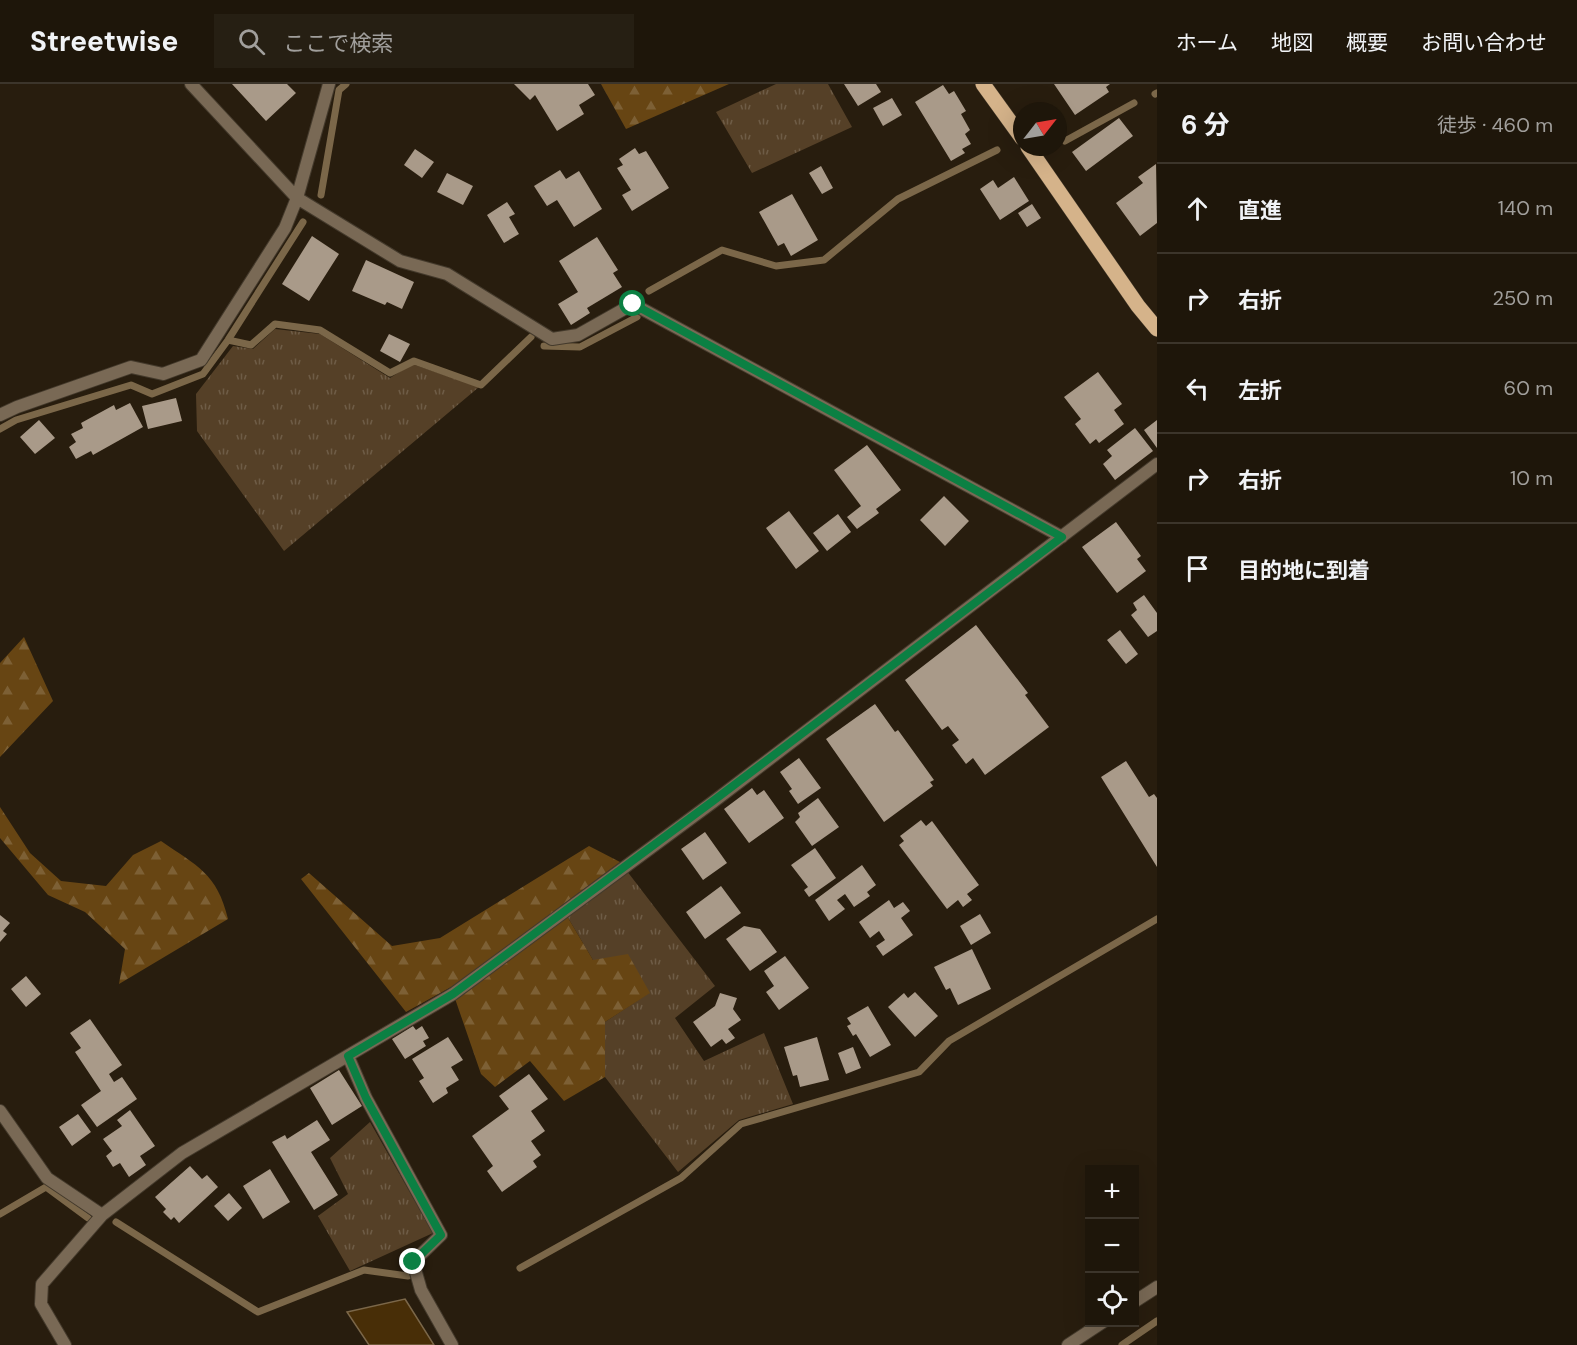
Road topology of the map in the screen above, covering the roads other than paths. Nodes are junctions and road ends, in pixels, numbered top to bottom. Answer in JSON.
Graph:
{"nodes":[{"id":1,"x":191,"y":84,"type":"edge"},
{"id":2,"x":328,"y":84,"type":"edge"},
{"id":3,"x":983,"y":84,"type":"edge"},
{"id":4,"x":1013,"y":126,"type":"edge"},
{"id":5,"x":1034,"y":156,"type":"edge"},
{"id":6,"x":297,"y":198,"type":"junction"},
{"id":7,"x":1157,"y":329,"type":"edge"},
{"id":8,"x":0,"y":415,"type":"edge"},
{"id":9,"x":1157,"y":464,"type":"edge"},
{"id":10,"x":1062,"y":537,"type":"junction"},
{"id":11,"x":348,"y":1056,"type":"junction"},
{"id":12,"x":0,"y":1111,"type":"edge"},
{"id":13,"x":102,"y":1215,"type":"junction"},
{"id":14,"x":1157,"y":1287,"type":"edge"},
{"id":15,"x":1139,"y":1299,"type":"edge"},
{"id":16,"x":1097,"y":1327,"type":"edge"},
{"id":17,"x":65,"y":1345,"type":"edge"},
{"id":18,"x":452,"y":1345,"type":"edge"},
{"id":19,"x":1068,"y":1345,"type":"edge"}],
"edges":[{"from":1,"to":6,"type":"street"},
{"from":2,"to":6,"type":"street"},
{"from":3,"to":4,"type":"main road"},
{"from":5,"to":7,"type":"main road"},
{"from":6,"to":8,"type":"street"},
{"from":6,"to":10,"type":"street"},
{"from":9,"to":10,"type":"street"},
{"from":10,"to":11,"type":"street"},
{"from":11,"to":13,"type":"street"},
{"from":11,"to":18,"type":"street"},
{"from":12,"to":13,"type":"street"},
{"from":13,"to":17,"type":"street"},
{"from":14,"to":15,"type":"street"},
{"from":16,"to":19,"type":"street"}]}
